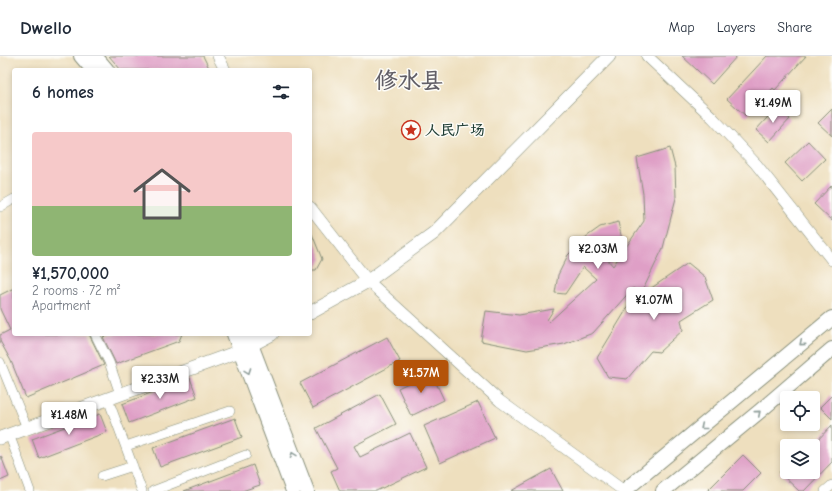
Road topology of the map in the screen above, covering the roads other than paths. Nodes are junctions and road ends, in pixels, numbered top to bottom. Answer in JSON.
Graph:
{"nodes":[{"id":1,"x":81,"y":56,"type":"edge"},
{"id":2,"x":95,"y":56,"type":"edge"},
{"id":3,"x":218,"y":56,"type":"edge"},
{"id":4,"x":609,"y":56,"type":"edge"},
{"id":5,"x":647,"y":56,"type":"edge"},
{"id":6,"x":91,"y":68,"type":"edge"},
{"id":7,"x":105,"y":68,"type":"edge"},
{"id":8,"x":224,"y":68,"type":"edge"},
{"id":9,"x":12,"y":200,"type":"edge"},
{"id":10,"x":0,"y":207,"type":"edge"},
{"id":11,"x":312,"y":210,"type":"edge"},
{"id":12,"x":832,"y":260,"type":"edge"},
{"id":13,"x":368,"y":281,"type":"junction"},
{"id":14,"x":312,"y":312,"type":"edge"},
{"id":15,"x":832,"y":318,"type":"edge"},
{"id":16,"x":96,"y":336,"type":"edge"},
{"id":17,"x":237,"y":336,"type":"edge"},
{"id":18,"x":266,"y":336,"type":"edge"},
{"id":19,"x":246,"y":343,"type":"edge"},
{"id":20,"x":832,"y":349,"type":"edge"},
{"id":21,"x":0,"y":362,"type":"edge"},
{"id":22,"x":114,"y":396,"type":"junction"},
{"id":23,"x":230,"y":410,"type":"dead end"},
{"id":24,"x":27,"y":428,"type":"junction"},
{"id":25,"x":5,"y":436,"type":"edge"},
{"id":26,"x":126,"y":446,"type":"junction"},
{"id":27,"x":246,"y":455,"type":"dead end"},
{"id":28,"x":133,"y":466,"type":"junction"},
{"id":29,"x":102,"y":476,"type":"dead end"},
{"id":30,"x":832,"y":485,"type":"edge"},
{"id":31,"x":30,"y":491,"type":"edge"},
{"id":32,"x":142,"y":491,"type":"edge"},
{"id":33,"x":152,"y":491,"type":"edge"},
{"id":34,"x":293,"y":491,"type":"edge"},
{"id":35,"x":307,"y":491,"type":"edge"},
{"id":36,"x":624,"y":491,"type":"edge"},
{"id":37,"x":663,"y":491,"type":"edge"},
{"id":38,"x":825,"y":491,"type":"edge"}],
"edges":[{"from":1,"to":6,"type":"main road"},
{"from":2,"to":7,"type":"main road"},
{"from":3,"to":8,"type":"street"},
{"from":4,"to":13,"type":"main road"},
{"from":5,"to":12,"type":"street"},
{"from":9,"to":10,"type":"street"},
{"from":11,"to":13,"type":"street"},
{"from":13,"to":14,"type":"main road"},
{"from":13,"to":36,"type":"street"},
{"from":15,"to":36,"type":"main road","one_way":true},
{"from":16,"to":22,"type":"street"},
{"from":17,"to":19,"type":"main road"},
{"from":18,"to":19,"type":"main road"},
{"from":19,"to":22,"type":"main road"},
{"from":19,"to":34,"type":"main road","one_way":true},
{"from":35,"to":19,"type":"main road","one_way":true},
{"from":37,"to":20,"type":"main road","one_way":true},
{"from":21,"to":24,"type":"street"},
{"from":22,"to":24,"type":"main road"},
{"from":22,"to":26,"type":"street"},
{"from":23,"to":26,"type":"street"},
{"from":24,"to":25,"type":"main road"},
{"from":25,"to":31,"type":"street"},
{"from":26,"to":28,"type":"street"},
{"from":27,"to":33,"type":"street"},
{"from":28,"to":29,"type":"street"},
{"from":28,"to":32,"type":"street"},
{"from":30,"to":38,"type":"street"}]}
